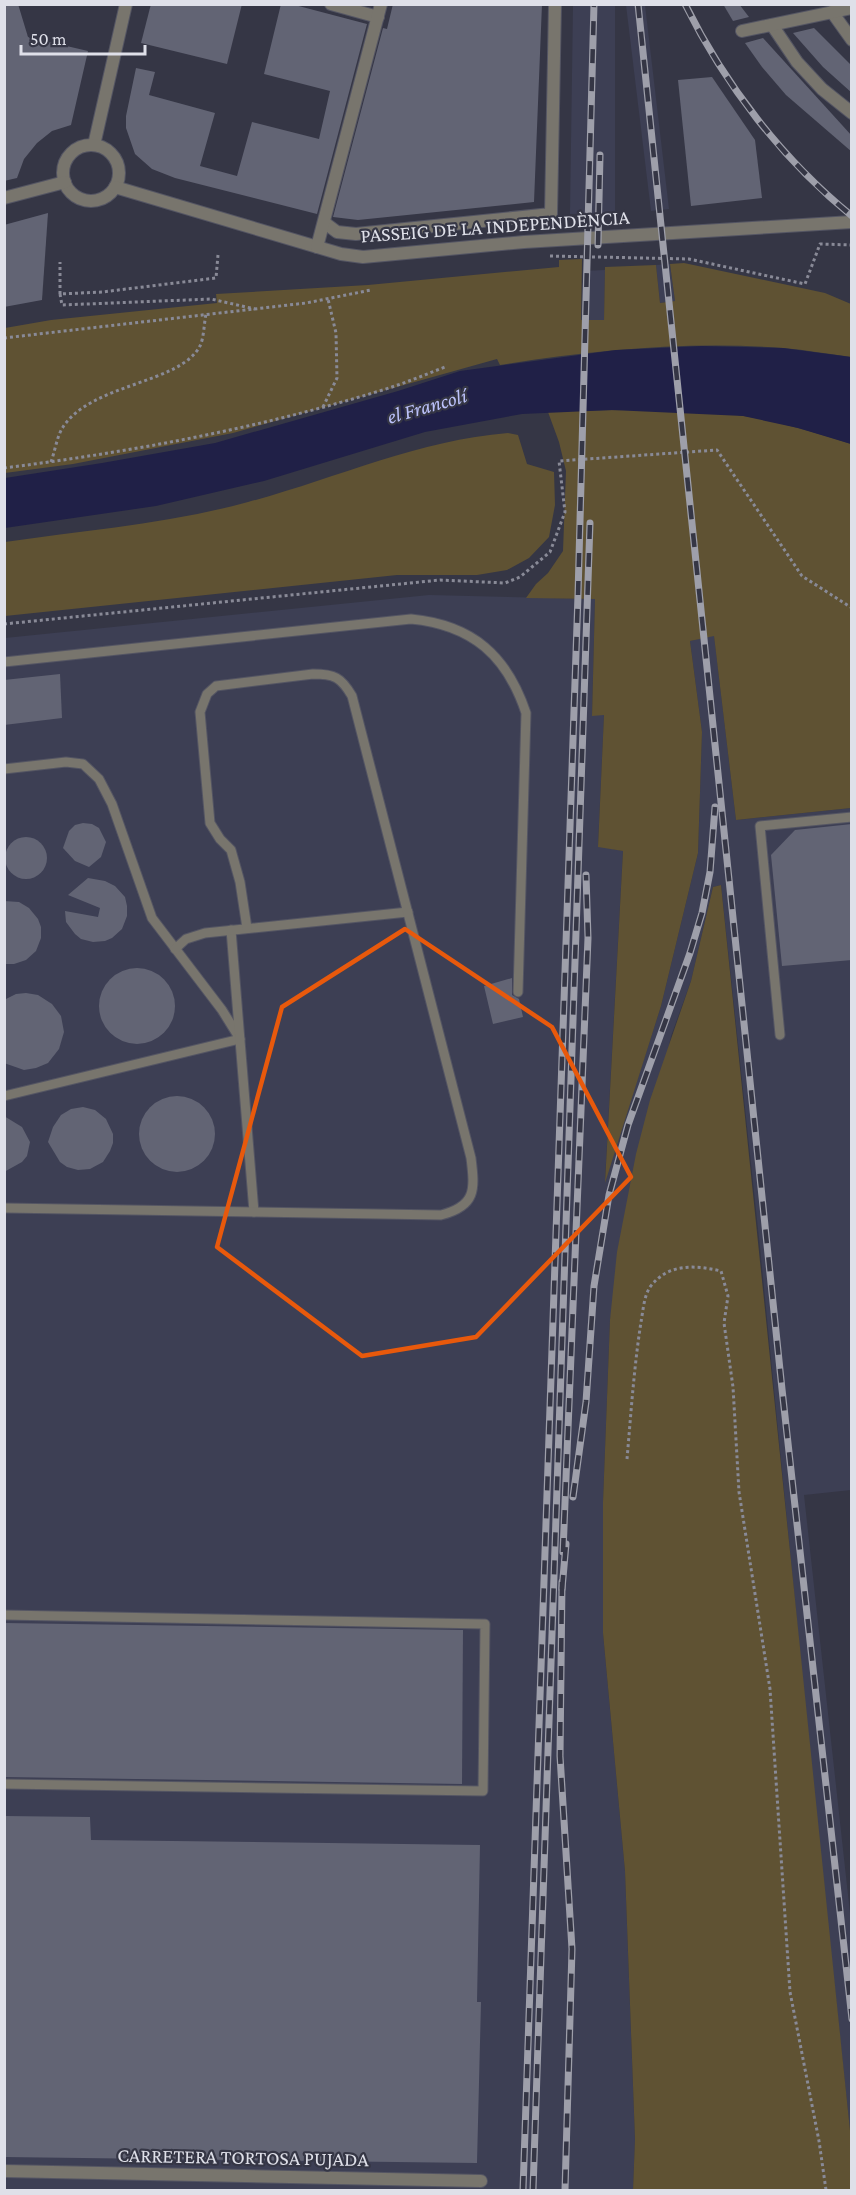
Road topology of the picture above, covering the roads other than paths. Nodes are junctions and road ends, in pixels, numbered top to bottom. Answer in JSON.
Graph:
{"nodes":[{"id":1,"x":126,"y":4,"type":"edge"},
{"id":2,"x":331,"y":4,"type":"edge"},
{"id":3,"x":555,"y":4,"type":"edge"},
{"id":4,"x":349,"y":7,"type":"edge"},
{"id":5,"x":852,"y":8,"type":"edge"},
{"id":6,"x":380,"y":11,"type":"edge"},
{"id":7,"x":832,"y":12,"type":"junction"},
{"id":8,"x":772,"y":25,"type":"junction"},
{"id":9,"x":742,"y":31,"type":"dead end"},
{"id":10,"x":852,"y":40,"type":"edge"},
{"id":11,"x":852,"y":113,"type":"edge"},
{"id":12,"x":94,"y":145,"type":"junction"},
{"id":13,"x":65,"y":182,"type":"junction"},
{"id":14,"x":114,"y":187,"type":"junction"},
{"id":15,"x":4,"y":198,"type":"edge"},
{"id":16,"x":325,"y":222,"type":"junction"},
{"id":17,"x":852,"y":222,"type":"edge"},
{"id":18,"x":317,"y":247,"type":"junction"},
{"id":19,"x":4,"y":662,"type":"edge"},
{"id":20,"x":4,"y":769,"type":"edge"},
{"id":21,"x":852,"y":817,"type":"edge"},
{"id":22,"x":408,"y":912,"type":"junction"},
{"id":23,"x":247,"y":928,"type":"junction"},
{"id":24,"x":231,"y":930,"type":"junction"},
{"id":25,"x":176,"y":949,"type":"junction"},
{"id":26,"x":518,"y":992,"type":"dead end"},
{"id":27,"x":780,"y":1035,"type":"dead end"},
{"id":28,"x":240,"y":1038,"type":"junction"},
{"id":29,"x":4,"y":1096,"type":"edge"},
{"id":30,"x":4,"y":1208,"type":"edge"},
{"id":31,"x":254,"y":1212,"type":"junction"},
{"id":32,"x":4,"y":1616,"type":"edge"},
{"id":33,"x":4,"y":1784,"type":"edge"},
{"id":34,"x":4,"y":2171,"type":"edge"},
{"id":35,"x":481,"y":2181,"type":"dead end"}],
"edges":[{"from":1,"to":12,"type":"street"},
{"from":2,"to":4,"type":"street"},
{"from":3,"to":16,"type":"street"},
{"from":4,"to":6,"type":"street"},
{"from":5,"to":7,"type":"street"},
{"from":6,"to":16,"type":"street"},
{"from":7,"to":8,"type":"street"},
{"from":7,"to":10,"type":"street"},
{"from":8,"to":9,"type":"street"},
{"from":8,"to":11,"type":"street"},
{"from":12,"to":13,"type":"street"},
{"from":12,"to":14,"type":"street"},
{"from":13,"to":14,"type":"street"},
{"from":13,"to":15,"type":"street"},
{"from":14,"to":18,"type":"street","name":"PASSEIG DE LA INDEPENDÈNCIA"},
{"from":16,"to":18,"type":"street"},
{"from":17,"to":18,"type":"street","name":"PASSEIG DE LA INDEPENDÈNCIA"},
{"from":19,"to":26,"type":"lane"},
{"from":20,"to":25,"type":"lane"},
{"from":21,"to":27,"type":"lane"},
{"from":22,"to":23,"type":"lane"},
{"from":22,"to":23,"type":"lane"},
{"from":22,"to":31,"type":"lane"},
{"from":23,"to":24,"type":"lane"},
{"from":24,"to":25,"type":"lane"},
{"from":24,"to":28,"type":"lane"},
{"from":25,"to":28,"type":"lane"},
{"from":28,"to":29,"type":"lane"},
{"from":28,"to":31,"type":"lane"},
{"from":30,"to":31,"type":"lane"},
{"from":32,"to":33,"type":"lane"},
{"from":34,"to":35,"type":"street","name":"CARRETERA TORTOSA PUJADA"}]}
